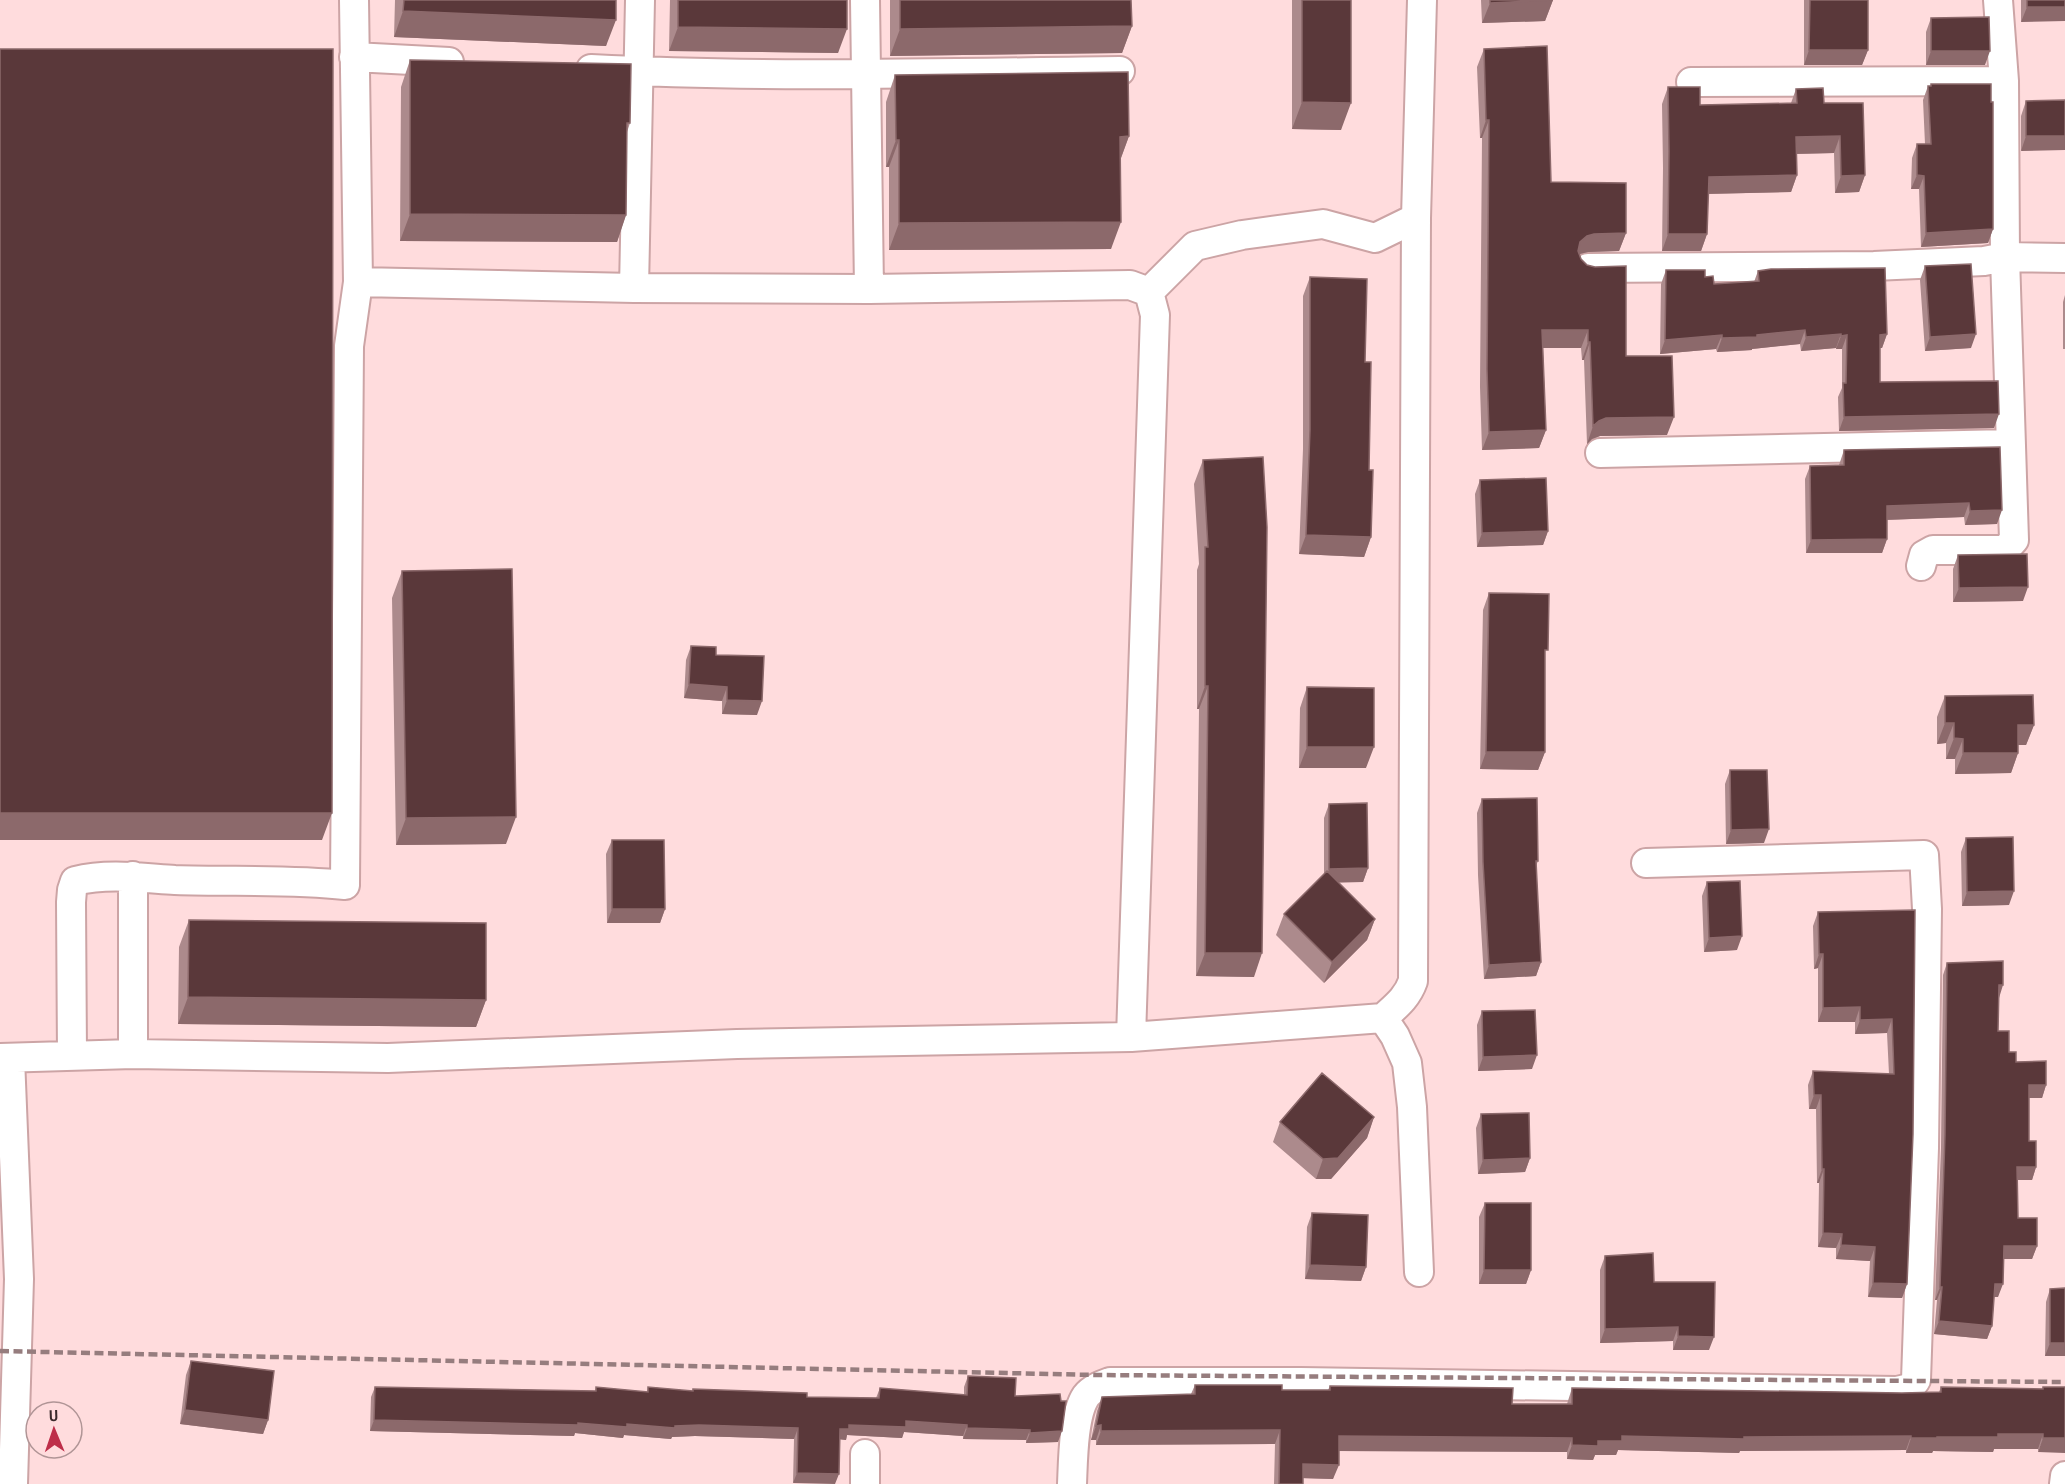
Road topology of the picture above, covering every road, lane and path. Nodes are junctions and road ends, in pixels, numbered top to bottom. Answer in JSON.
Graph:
{"nodes":[{"id":1,"x":354,"y":0,"type":"edge"},
{"id":2,"x":640,"y":0,"type":"edge"},
{"id":3,"x":865,"y":0,"type":"edge"},
{"id":4,"x":1422,"y":0,"type":"edge"},
{"id":5,"x":1998,"y":0,"type":"edge"},
{"id":6,"x":354,"y":57,"type":"junction"},
{"id":7,"x":472,"y":63,"type":"edge"},
{"id":8,"x":566,"y":68,"type":"edge"},
{"id":9,"x":1120,"y":71,"type":"edge"},
{"id":10,"x":637,"y":72,"type":"junction"},
{"id":11,"x":866,"y":74,"type":"junction"},
{"id":12,"x":2004,"y":81,"type":"junction"},
{"id":13,"x":1691,"y":82,"type":"dead end"},
{"id":14,"x":1416,"y":218,"type":"junction"},
{"id":15,"x":1375,"y":237,"type":"junction"},
{"id":16,"x":2005,"y":257,"type":"junction"},
{"id":17,"x":2065,"y":258,"type":"edge"},
{"id":18,"x":1588,"y":268,"type":"edge"},
{"id":19,"x":1416,"y":272,"type":"junction"},
{"id":20,"x":358,"y":282,"type":"junction"},
{"id":21,"x":634,"y":288,"type":"junction"},
{"id":22,"x":869,"y":289,"type":"junction"},
{"id":23,"x":1149,"y":292,"type":"junction"},
{"id":24,"x":2010,"y":444,"type":"junction"},
{"id":25,"x":1600,"y":453,"type":"dead end"},
{"id":26,"x":1921,"y":566,"type":"dead end"},
{"id":27,"x":1646,"y":863,"type":"dead end"},
{"id":28,"x":133,"y":876,"type":"junction"},
{"id":29,"x":1383,"y":1018,"type":"junction"},
{"id":30,"x":1131,"y":1037,"type":"junction"},
{"id":31,"x":133,"y":1054,"type":"junction"},
{"id":32,"x":72,"y":1055,"type":"junction"},
{"id":33,"x":5,"y":1058,"type":"edge"},
{"id":34,"x":1419,"y":1272,"type":"dead end"},
{"id":35,"x":865,"y":1454,"type":"dead end"},
{"id":36,"x":2065,"y":1476,"type":"edge"},
{"id":37,"x":13,"y":1484,"type":"edge"},
{"id":38,"x":865,"y":1484,"type":"edge"},
{"id":39,"x":1072,"y":1484,"type":"edge"},
{"id":40,"x":2064,"y":1484,"type":"edge"}],
"edges":[{"from":1,"to":6,"type":"street"},
{"from":2,"to":10,"type":"street"},
{"from":3,"to":11,"type":"street"},
{"from":4,"to":14,"type":"street"},
{"from":5,"to":12,"type":"street"},
{"from":6,"to":7,"type":"street"},
{"from":6,"to":20,"type":"street"},
{"from":8,"to":10,"type":"street"},
{"from":9,"to":11,"type":"street"},
{"from":10,"to":11,"type":"street"},
{"from":10,"to":21,"type":"street"},
{"from":11,"to":22,"type":"street"},
{"from":12,"to":13,"type":"street"},
{"from":12,"to":16,"type":"street"},
{"from":14,"to":15,"type":"street"},
{"from":14,"to":19,"type":"street"},
{"from":15,"to":19,"type":"street"},
{"from":15,"to":23,"type":"street"},
{"from":16,"to":17,"type":"street"},
{"from":16,"to":18,"type":"street"},
{"from":16,"to":24,"type":"street"},
{"from":19,"to":29,"type":"street"},
{"from":20,"to":21,"type":"street"},
{"from":20,"to":28,"type":"street"},
{"from":21,"to":22,"type":"street"},
{"from":22,"to":23,"type":"street"},
{"from":23,"to":30,"type":"street"},
{"from":24,"to":25,"type":"street"},
{"from":24,"to":26,"type":"street"},
{"from":27,"to":39,"type":"street"},
{"from":28,"to":31,"type":"street"},
{"from":28,"to":32,"type":"street"},
{"from":29,"to":30,"type":"street"},
{"from":29,"to":34,"type":"street"},
{"from":30,"to":31,"type":"street"},
{"from":31,"to":32,"type":"street"},
{"from":32,"to":33,"type":"street"},
{"from":33,"to":37,"type":"street"},
{"from":35,"to":38,"type":"street"},
{"from":36,"to":40,"type":"street"}]}
